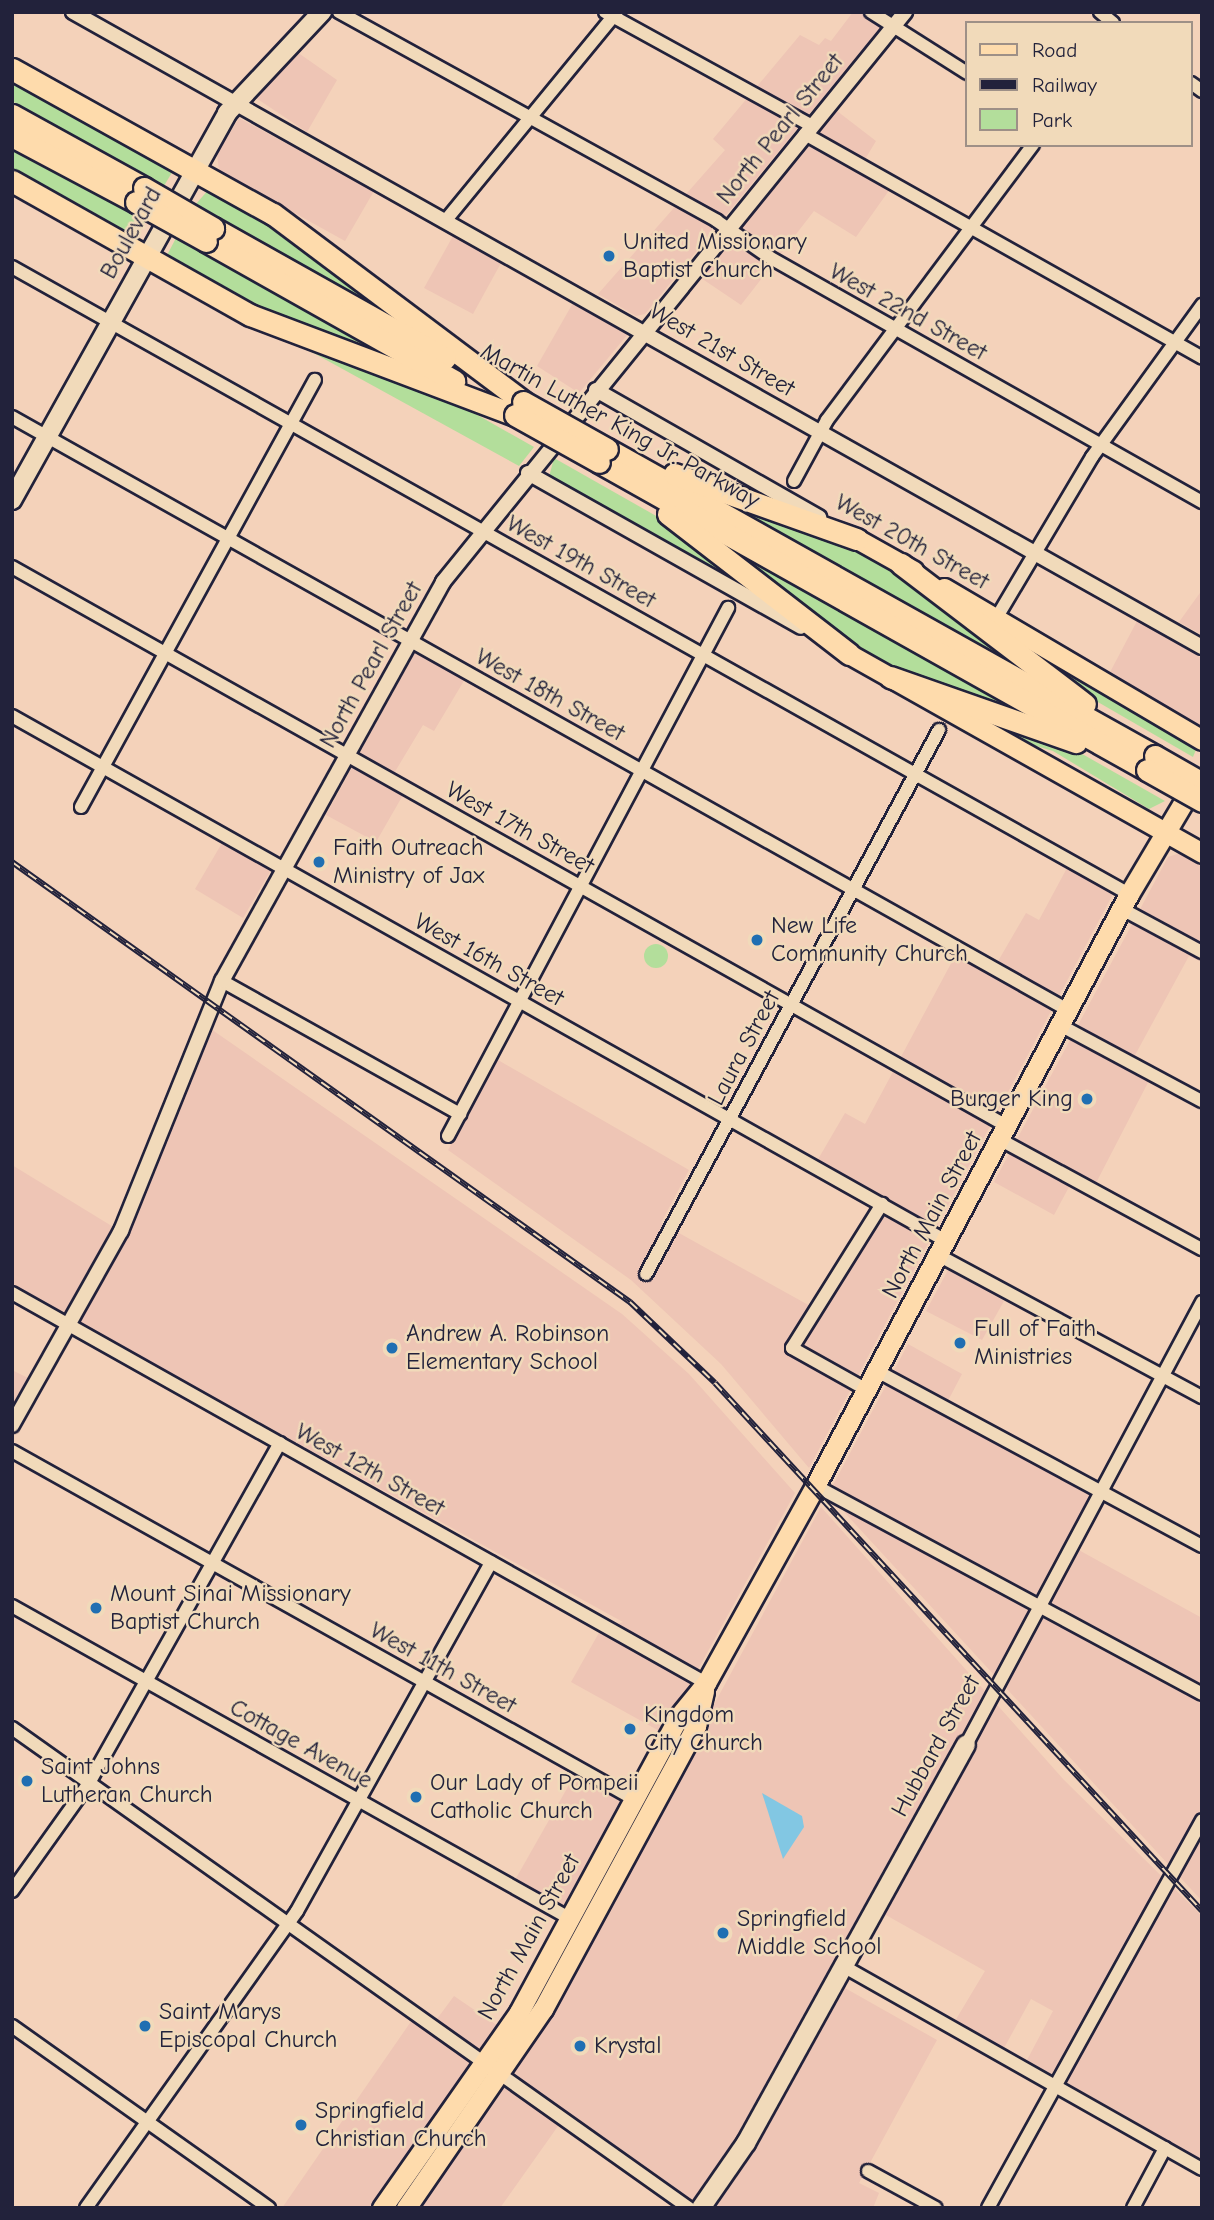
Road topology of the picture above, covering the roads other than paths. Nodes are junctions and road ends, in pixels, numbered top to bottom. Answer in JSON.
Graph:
{"nodes":[{"id":1,"x":73,"y":12,"type":"edge"},
{"id":2,"x":322,"y":12,"type":"edge"},
{"id":3,"x":339,"y":12,"type":"edge"},
{"id":4,"x":871,"y":12,"type":"edge"},
{"id":5,"x":905,"y":12,"type":"edge"},
{"id":6,"x":612,"y":14,"type":"edge"},
{"id":7,"x":895,"y":25,"type":"junction"},
{"id":8,"x":12,"y":69,"type":"edge"},
{"id":9,"x":965,"y":72,"type":"edge"},
{"id":10,"x":235,"y":103,"type":"junction"},
{"id":11,"x":12,"y":116,"type":"edge"},
{"id":12,"x":531,"y":117,"type":"junction"},
{"id":13,"x":808,"y":130,"type":"junction"},
{"id":14,"x":12,"y":136,"type":"edge"},
{"id":15,"x":1032,"y":147,"type":"edge"},
{"id":16,"x":196,"y":167,"type":"junction"},
{"id":17,"x":12,"y":181,"type":"edge"},
{"id":18,"x":140,"y":195,"type":"junction"},
{"id":19,"x":446,"y":220,"type":"junction"},
{"id":20,"x":973,"y":229,"type":"junction"},
{"id":21,"x":727,"y":230,"type":"junction"},
{"id":22,"x":145,"y":258,"type":"junction"},
{"id":23,"x":12,"y":267,"type":"edge"},
{"id":24,"x":1202,"y":305,"type":"edge"},
{"id":25,"x":110,"y":322,"type":"junction"},
{"id":26,"x":898,"y":330,"type":"junction"},
{"id":27,"x":645,"y":331,"type":"junction"},
{"id":28,"x":1175,"y":343,"type":"junction"},
{"id":29,"x":1202,"y":358,"type":"edge"},
{"id":30,"x":316,"y":380,"type":"dead end"},
{"id":31,"x":596,"y":390,"type":"junction"},
{"id":32,"x":519,"y":409,"type":"junction"},
{"id":33,"x":12,"y":416,"type":"edge"},
{"id":34,"x":290,"y":424,"type":"junction"},
{"id":35,"x":821,"y":432,"type":"junction"},
{"id":36,"x":47,"y":436,"type":"junction"},
{"id":37,"x":1101,"y":445,"type":"junction"},
{"id":38,"x":603,"y":456,"type":"junction"},
{"id":39,"x":634,"y":463,"type":"junction"},
{"id":40,"x":528,"y":473,"type":"junction"},
{"id":41,"x":793,"y":481,"type":"dead end"},
{"id":42,"x":12,"y":500,"type":"edge"},
{"id":43,"x":1202,"y":502,"type":"edge"},
{"id":44,"x":480,"y":530,"type":"junction"},
{"id":45,"x":228,"y":538,"type":"junction"},
{"id":46,"x":857,"y":539,"type":"junction"},
{"id":47,"x":1033,"y":551,"type":"junction"},
{"id":48,"x":901,"y":564,"type":"junction"},
{"id":49,"x":12,"y":567,"type":"edge"},
{"id":50,"x":728,"y":608,"type":"dead end"},
{"id":51,"x":997,"y":617,"type":"junction"},
{"id":52,"x":410,"y":640,"type":"junction"},
{"id":53,"x":1202,"y":646,"type":"edge"},
{"id":54,"x":164,"y":651,"type":"junction"},
{"id":55,"x":849,"y":654,"type":"junction"},
{"id":56,"x":703,"y":655,"type":"junction"},
{"id":57,"x":890,"y":677,"type":"junction"},
{"id":58,"x":12,"y":716,"type":"edge"},
{"id":59,"x":939,"y":730,"type":"dead end"},
{"id":60,"x":1202,"y":740,"type":"edge"},
{"id":61,"x":346,"y":755,"type":"junction"},
{"id":62,"x":1148,"y":759,"type":"junction"},
{"id":63,"x":102,"y":766,"type":"junction"},
{"id":64,"x":641,"y":771,"type":"junction"},
{"id":65,"x":1202,"y":771,"type":"edge"},
{"id":66,"x":914,"y":775,"type":"junction"},
{"id":67,"x":1202,"y":783,"type":"edge"},
{"id":68,"x":1202,"y":801,"type":"edge"},
{"id":69,"x":81,"y":807,"type":"dead end"},
{"id":70,"x":1164,"y":833,"type":"junction"},
{"id":71,"x":1202,"y":853,"type":"edge"},
{"id":72,"x":284,"y":869,"type":"junction"},
{"id":73,"x":580,"y":886,"type":"junction"},
{"id":74,"x":853,"y":889,"type":"junction"},
{"id":75,"x":1125,"y":902,"type":"junction"},
{"id":76,"x":1202,"y":953,"type":"edge"},
{"id":77,"x":222,"y":981,"type":"junction"},
{"id":78,"x":520,"y":1001,"type":"junction"},
{"id":79,"x":791,"y":1006,"type":"junction"},
{"id":80,"x":1064,"y":1018,"type":"junction"},
{"id":81,"x":1202,"y":1101,"type":"edge"},
{"id":82,"x":460,"y":1114,"type":"junction"},
{"id":83,"x":730,"y":1119,"type":"junction"},
{"id":84,"x":1003,"y":1133,"type":"junction"},
{"id":85,"x":448,"y":1136,"type":"dead end"},
{"id":86,"x":881,"y":1204,"type":"junction"},
{"id":87,"x":942,"y":1248,"type":"junction"},
{"id":88,"x":1202,"y":1249,"type":"edge"},
{"id":89,"x":646,"y":1274,"type":"dead end"},
{"id":90,"x":12,"y":1293,"type":"edge"},
{"id":91,"x":1202,"y":1302,"type":"edge"},
{"id":92,"x":68,"y":1325,"type":"junction"},
{"id":93,"x":877,"y":1371,"type":"junction"},
{"id":94,"x":1162,"y":1376,"type":"junction"},
{"id":95,"x":867,"y":1390,"type":"junction"},
{"id":96,"x":1202,"y":1397,"type":"edge"},
{"id":97,"x":12,"y":1425,"type":"edge"},
{"id":98,"x":280,"y":1443,"type":"junction"},
{"id":99,"x":12,"y":1451,"type":"edge"},
{"id":100,"x":816,"y":1486,"type":"junction"},
{"id":101,"x":1101,"y":1491,"type":"junction"},
{"id":102,"x":1202,"y":1546,"type":"edge"},
{"id":103,"x":491,"y":1562,"type":"junction"},
{"id":104,"x":213,"y":1563,"type":"junction"},
{"id":105,"x":12,"y":1606,"type":"edge"},
{"id":106,"x":1039,"y":1606,"type":"junction"},
{"id":107,"x":425,"y":1681,"type":"junction"},
{"id":108,"x":146,"y":1682,"type":"junction"},
{"id":109,"x":706,"y":1683,"type":"junction"},
{"id":110,"x":1202,"y":1694,"type":"edge"},
{"id":111,"x":12,"y":1728,"type":"edge"},
{"id":112,"x":966,"y":1745,"type":"joint"},
{"id":113,"x":89,"y":1783,"type":"junction"},
{"id":114,"x":634,"y":1799,"type":"junction"},
{"id":115,"x":359,"y":1800,"type":"junction"},
{"id":116,"x":1202,"y":1820,"type":"edge"},
{"id":117,"x":12,"y":1891,"type":"edge"},
{"id":118,"x":569,"y":1918,"type":"junction"},
{"id":119,"x":288,"y":1922,"type":"junction"},
{"id":120,"x":843,"y":1966,"type":"junction"},
{"id":121,"x":12,"y":2026,"type":"edge"},
{"id":122,"x":493,"y":2068,"type":"junction"},
{"id":123,"x":1053,"y":2085,"type":"junction"},
{"id":124,"x":148,"y":2121,"type":"junction"},
{"id":125,"x":1166,"y":2148,"type":"junction"},
{"id":126,"x":1202,"y":2169,"type":"edge"},
{"id":127,"x":868,"y":2171,"type":"dead end"},
{"id":128,"x":86,"y":2208,"type":"edge"},
{"id":129,"x":269,"y":2208,"type":"edge"},
{"id":130,"x":382,"y":2208,"type":"edge"},
{"id":131,"x":406,"y":2208,"type":"edge"},
{"id":132,"x":689,"y":2208,"type":"edge"},
{"id":133,"x":701,"y":2208,"type":"edge"},
{"id":134,"x":936,"y":2208,"type":"edge"},
{"id":135,"x":988,"y":2208,"type":"edge"},
{"id":136,"x":1133,"y":2208,"type":"edge"}],
"edges":[{"from":1,"to":10,"type":"street","name":"West 21st Street"},
{"from":2,"to":10,"type":"main road","name":"Boulevard"},
{"from":3,"to":12,"type":"street","name":"West 22nd Street"},
{"from":4,"to":7,"type":"street"},
{"from":5,"to":7,"type":"street","name":"North Pearl Street"},
{"from":6,"to":12,"type":"street"},
{"from":6,"to":13,"type":"street"},
{"from":7,"to":9,"type":"street"},
{"from":7,"to":13,"type":"street","name":"North Pearl Street"},
{"from":8,"to":16,"type":"highway"},
{"from":10,"to":16,"type":"main road","name":"Boulevard"},
{"from":10,"to":19,"type":"street","name":"West 21st Street"},
{"from":11,"to":18,"type":"highway","name":"Martin Luther King Jr. Parkway"},
{"from":12,"to":19,"type":"street"},
{"from":12,"to":21,"type":"street","name":"West 22nd Street"},
{"from":13,"to":20,"type":"street"},
{"from":13,"to":21,"type":"street","name":"North Pearl Street"},
{"from":14,"to":18,"type":"highway","name":"Martin Luther King Jr. Parkway"},
{"from":15,"to":20,"type":"street"},
{"from":16,"to":22,"type":"main road","name":"Boulevard"},
{"from":16,"to":32,"type":"highway"},
{"from":17,"to":22,"type":"highway"},
{"from":18,"to":32,"type":"highway","name":"Martin Luther King Jr. Parkway","bridge":true},
{"from":19,"to":27,"type":"street","name":"West 21st Street"},
{"from":20,"to":26,"type":"street"},
{"from":20,"to":28,"type":"street"},
{"from":21,"to":26,"type":"street","name":"West 22nd Street"},
{"from":21,"to":27,"type":"street","name":"North Pearl Street"},
{"from":22,"to":25,"type":"main road","name":"Boulevard"},
{"from":22,"to":32,"type":"highway"},
{"from":23,"to":25,"type":"street","name":"West 19th Street"},
{"from":24,"to":28,"type":"street"},
{"from":25,"to":34,"type":"street","name":"West 19th Street"},
{"from":25,"to":36,"type":"main road","name":"Boulevard"},
{"from":26,"to":35,"type":"street"},
{"from":26,"to":37,"type":"street","name":"West 22nd Street"},
{"from":27,"to":31,"type":"street","name":"North Pearl Street"},
{"from":27,"to":35,"type":"street","name":"West 21st Street"},
{"from":28,"to":29,"type":"street"},
{"from":28,"to":37,"type":"street"},
{"from":30,"to":34,"type":"street"},
{"from":31,"to":40,"type":"street","name":"North Pearl Street"},
{"from":31,"to":46,"type":"street","name":"West 20th Street"},
{"from":32,"to":38,"type":"highway","name":"Martin Luther King Jr. Parkway","bridge":true},
{"from":33,"to":36,"type":"street","name":"West 18th Street"},
{"from":34,"to":44,"type":"street","name":"West 19th Street"},
{"from":34,"to":45,"type":"street"},
{"from":35,"to":41,"type":"street"},
{"from":35,"to":47,"type":"street","name":"West 21st Street"},
{"from":36,"to":42,"type":"main road","name":"Boulevard"},
{"from":36,"to":45,"type":"street","name":"West 18th Street"},
{"from":37,"to":43,"type":"street","name":"West 22nd Street"},
{"from":37,"to":47,"type":"street"},
{"from":38,"to":39,"type":"highway","name":"Martin Luther King Jr. Parkway"},
{"from":38,"to":55,"type":"highway"},
{"from":38,"to":62,"type":"highway","name":"Martin Luther King Jr. Parkway"},
{"from":39,"to":46,"type":"highway"},
{"from":39,"to":62,"type":"highway","name":"Martin Luther King Jr. Parkway"},
{"from":40,"to":44,"type":"street","name":"North Pearl Street"},
{"from":40,"to":55,"type":"street"},
{"from":44,"to":52,"type":"street","name":"North Pearl Street"},
{"from":44,"to":56,"type":"street","name":"West 19th Street"},
{"from":45,"to":52,"type":"street","name":"West 18th Street"},
{"from":45,"to":54,"type":"street"},
{"from":46,"to":48,"type":"main road","name":"West 20th Street"},
{"from":47,"to":51,"type":"street"},
{"from":47,"to":53,"type":"street","name":"West 21st Street"},
{"from":48,"to":51,"type":"main road","name":"West 20th Street"},
{"from":48,"to":62,"type":"highway"},
{"from":49,"to":54,"type":"street","name":"West 17th Street"},
{"from":50,"to":56,"type":"street"},
{"from":51,"to":60,"type":"main road","name":"West 20th Street"},
{"from":52,"to":61,"type":"street","name":"North Pearl Street"},
{"from":52,"to":64,"type":"street","name":"West 18th Street"},
{"from":54,"to":61,"type":"street","name":"West 17th Street"},
{"from":54,"to":63,"type":"street"},
{"from":55,"to":57,"type":"main road"},
{"from":56,"to":64,"type":"street"},
{"from":56,"to":66,"type":"street","name":"West 19th Street"},
{"from":57,"to":62,"type":"highway"},
{"from":57,"to":70,"type":"main road"},
{"from":58,"to":63,"type":"street","name":"West 16th Street"},
{"from":59,"to":66,"type":"street","name":"Laura Street"},
{"from":61,"to":72,"type":"street","name":"North Pearl Street"},
{"from":61,"to":73,"type":"street","name":"West 17th Street"},
{"from":62,"to":67,"type":"highway","name":"Martin Luther King Jr. Parkway","bridge":true},
{"from":62,"to":68,"type":"highway","name":"Martin Luther King Jr. Parkway","bridge":true},
{"from":63,"to":69,"type":"street"},
{"from":63,"to":72,"type":"street","name":"West 16th Street"},
{"from":64,"to":73,"type":"street"},
{"from":64,"to":74,"type":"street","name":"West 18th Street"},
{"from":65,"to":70,"type":"main road","name":"North Main Street"},
{"from":66,"to":74,"type":"street","name":"Laura Street"},
{"from":66,"to":75,"type":"street","name":"West 19th Street"},
{"from":70,"to":71,"type":"main road"},
{"from":70,"to":75,"type":"main road","name":"North Main Street"},
{"from":72,"to":77,"type":"street","name":"North Pearl Street"},
{"from":72,"to":78,"type":"street","name":"West 16th Street"},
{"from":73,"to":78,"type":"street"},
{"from":73,"to":79,"type":"street","name":"West 17th Street"},
{"from":74,"to":79,"type":"street","name":"Laura Street"},
{"from":74,"to":80,"type":"street","name":"West 18th Street"},
{"from":75,"to":76,"type":"street","name":"West 19th Street"},
{"from":75,"to":80,"type":"main road","name":"North Main Street"},
{"from":77,"to":82,"type":"street"},
{"from":77,"to":92,"type":"street","name":"North Pearl Street"},
{"from":78,"to":82,"type":"street"},
{"from":78,"to":83,"type":"street","name":"West 16th Street"},
{"from":79,"to":83,"type":"street","name":"Laura Street"},
{"from":79,"to":84,"type":"street","name":"West 17th Street"},
{"from":80,"to":81,"type":"street","name":"West 18th Street"},
{"from":80,"to":84,"type":"main road","name":"North Main Street"},
{"from":82,"to":85,"type":"street"},
{"from":83,"to":86,"type":"street","name":"West 16th Street"},
{"from":83,"to":89,"type":"street","name":"Laura Street"},
{"from":84,"to":87,"type":"main road","name":"North Main Street"},
{"from":84,"to":88,"type":"street","name":"West 17th Street"},
{"from":86,"to":87,"type":"street","name":"West 16th Street"},
{"from":86,"to":95,"type":"street"},
{"from":87,"to":93,"type":"main road","name":"North Main Street"},
{"from":87,"to":94,"type":"street","name":"West 16th Street"},
{"from":90,"to":92,"type":"street","name":"West 12th Street"},
{"from":91,"to":94,"type":"street","name":"Hubbard Street"},
{"from":92,"to":97,"type":"street","name":"North Pearl Street"},
{"from":92,"to":98,"type":"street","name":"West 12th Street"},
{"from":93,"to":95,"type":"main road","name":"North Main Street"},
{"from":93,"to":101,"type":"street"},
{"from":94,"to":96,"type":"street","name":"West 16th Street"},
{"from":94,"to":101,"type":"street","name":"Hubbard Street"},
{"from":95,"to":100,"type":"main road","name":"North Main Street"},
{"from":98,"to":103,"type":"street","name":"West 12th Street"},
{"from":98,"to":104,"type":"street"},
{"from":99,"to":104,"type":"street","name":"West 11th Street"},
{"from":100,"to":106,"type":"street"},
{"from":100,"to":109,"type":"main road","name":"North Main Street"},
{"from":101,"to":102,"type":"street"},
{"from":101,"to":106,"type":"street","name":"Hubbard Street"},
{"from":103,"to":107,"type":"street"},
{"from":103,"to":109,"type":"street","name":"West 12th Street"},
{"from":104,"to":107,"type":"street","name":"West 11th Street"},
{"from":104,"to":108,"type":"street"},
{"from":105,"to":108,"type":"street","name":"Cottage Avenue"},
{"from":106,"to":110,"type":"street"},
{"from":106,"to":112,"type":"street","name":"Hubbard Street"},
{"from":107,"to":114,"type":"street","name":"West 11th Street"},
{"from":107,"to":115,"type":"street"},
{"from":108,"to":113,"type":"street"},
{"from":108,"to":115,"type":"street","name":"Cottage Avenue"},
{"from":109,"to":114,"type":"main road","name":"North Main Street"},
{"from":109,"to":122,"type":"main road","name":"North Main Street"},
{"from":111,"to":113,"type":"street"},
{"from":112,"to":120,"type":"main road","name":"Hubbard Street"},
{"from":113,"to":117,"type":"street"},
{"from":113,"to":119,"type":"street"},
{"from":114,"to":118,"type":"main road","name":"North Main Street"},
{"from":115,"to":118,"type":"street","name":"Cottage Avenue"},
{"from":115,"to":119,"type":"street"},
{"from":116,"to":123,"type":"street"},
{"from":118,"to":122,"type":"main road","name":"North Main Street"},
{"from":119,"to":122,"type":"street"},
{"from":119,"to":124,"type":"street"},
{"from":120,"to":123,"type":"street"},
{"from":120,"to":133,"type":"main road","name":"Hubbard Street"},
{"from":121,"to":124,"type":"street"},
{"from":122,"to":130,"type":"main road","name":"North Main Street"},
{"from":122,"to":131,"type":"main road","name":"North Main Street"},
{"from":122,"to":132,"type":"street"},
{"from":123,"to":125,"type":"street"},
{"from":123,"to":135,"type":"street"},
{"from":124,"to":128,"type":"street"},
{"from":124,"to":129,"type":"street"},
{"from":125,"to":126,"type":"street"},
{"from":125,"to":136,"type":"street"},
{"from":127,"to":134,"type":"street"}]}
